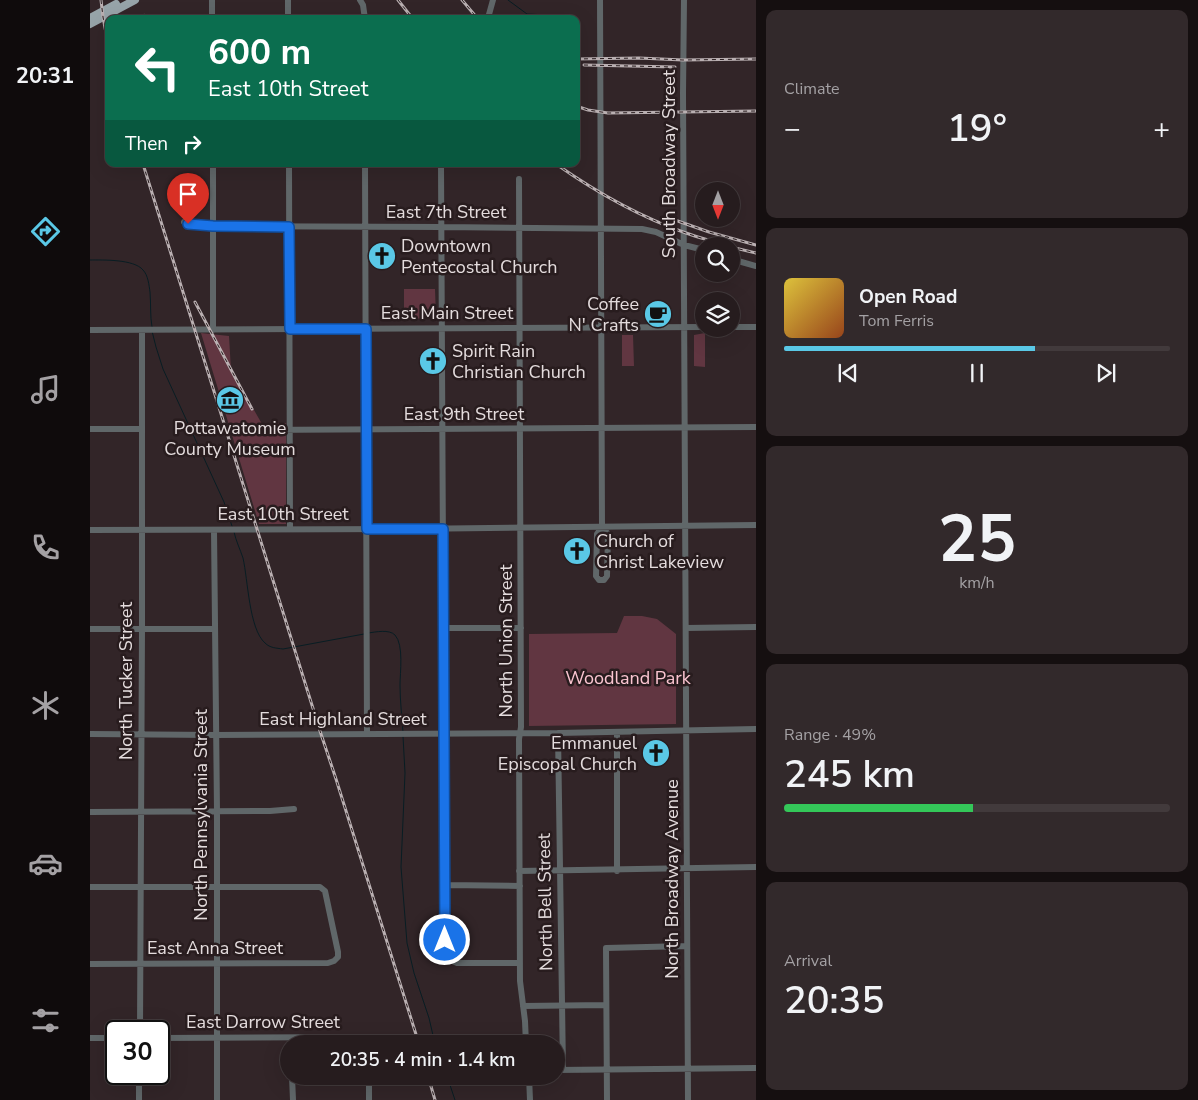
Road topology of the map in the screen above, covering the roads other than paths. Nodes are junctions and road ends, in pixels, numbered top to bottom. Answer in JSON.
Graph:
{"nodes":[{"id":1,"x":124,"y":0,"type":"edge"},
{"id":2,"x":135,"y":0,"type":"edge"},
{"id":3,"x":212,"y":0,"type":"edge"},
{"id":4,"x":288,"y":0,"type":"edge"},
{"id":5,"x":360,"y":0,"type":"edge"},
{"id":6,"x":493,"y":0,"type":"edge"},
{"id":7,"x":600,"y":0,"type":"edge"},
{"id":8,"x":684,"y":0,"type":"edge"},
{"id":9,"x":107,"y":15,"type":"edge"},
{"id":10,"x":212,"y":15,"type":"edge"},
{"id":11,"x":288,"y":15,"type":"edge"},
{"id":12,"x":364,"y":15,"type":"edge"},
{"id":13,"x":489,"y":15,"type":"edge"},
{"id":14,"x":105,"y":16,"type":"edge"},
{"id":15,"x":90,"y":18,"type":"edge"},
{"id":16,"x":90,"y":24,"type":"edge"},
{"id":17,"x":213,"y":167,"type":"edge"},
{"id":18,"x":289,"y":167,"type":"edge"},
{"id":19,"x":365,"y":167,"type":"edge"},
{"id":20,"x":441,"y":167,"type":"edge"},
{"id":21,"x":519,"y":179,"type":"dead end"},
{"id":22,"x":184,"y":222,"type":"dead end"},
{"id":23,"x":213,"y":226,"type":"junction"},
{"id":24,"x":289,"y":227,"type":"junction"},
{"id":25,"x":366,"y":227,"type":"junction"},
{"id":26,"x":442,"y":227,"type":"junction"},
{"id":27,"x":520,"y":227,"type":"junction"},
{"id":28,"x":601,"y":228,"type":"junction"},
{"id":29,"x":684,"y":244,"type":"junction"},
{"id":30,"x":695,"y":247,"type":"edge"},
{"id":31,"x":740,"y":261,"type":"edge"},
{"id":32,"x":756,"y":266,"type":"edge"},
{"id":33,"x":756,"y":326,"type":"edge"},
{"id":34,"x":601,"y":327,"type":"junction"},
{"id":35,"x":684,"y":327,"type":"junction"},
{"id":36,"x":695,"y":327,"type":"edge"},
{"id":37,"x":740,"y":327,"type":"edge"},
{"id":38,"x":442,"y":328,"type":"junction"},
{"id":39,"x":520,"y":328,"type":"junction"},
{"id":40,"x":290,"y":329,"type":"junction"},
{"id":41,"x":366,"y":329,"type":"junction"},
{"id":42,"x":90,"y":330,"type":"edge"},
{"id":43,"x":144,"y":330,"type":"junction"},
{"id":44,"x":212,"y":330,"type":"junction"},
{"id":45,"x":685,"y":427,"type":"junction"},
{"id":46,"x":756,"y":427,"type":"edge"},
{"id":47,"x":443,"y":428,"type":"junction"},
{"id":48,"x":520,"y":428,"type":"junction"},
{"id":49,"x":602,"y":428,"type":"junction"},
{"id":50,"x":90,"y":429,"type":"edge"},
{"id":51,"x":142,"y":429,"type":"junction"},
{"id":52,"x":290,"y":429,"type":"junction"},
{"id":53,"x":367,"y":429,"type":"junction"},
{"id":54,"x":243,"y":430,"type":"dead end"},
{"id":55,"x":756,"y":525,"type":"edge"},
{"id":56,"x":685,"y":526,"type":"junction"},
{"id":57,"x":602,"y":527,"type":"junction"},
{"id":58,"x":520,"y":528,"type":"junction"},
{"id":59,"x":142,"y":529,"type":"junction"},
{"id":60,"x":290,"y":529,"type":"junction"},
{"id":61,"x":367,"y":529,"type":"junction"},
{"id":62,"x":443,"y":529,"type":"junction"},
{"id":63,"x":90,"y":530,"type":"edge"},
{"id":64,"x":214,"y":530,"type":"junction"},
{"id":65,"x":756,"y":627,"type":"edge"},
{"id":66,"x":443,"y":628,"type":"junction"},
{"id":67,"x":521,"y":628,"type":"junction"},
{"id":68,"x":686,"y":628,"type":"junction"},
{"id":69,"x":90,"y":629,"type":"edge"},
{"id":70,"x":142,"y":629,"type":"junction"},
{"id":71,"x":215,"y":629,"type":"junction"},
{"id":72,"x":756,"y":729,"type":"edge"},
{"id":73,"x":686,"y":730,"type":"junction"},
{"id":74,"x":617,"y":732,"type":"junction"},
{"id":75,"x":444,"y":733,"type":"junction"},
{"id":76,"x":520,"y":733,"type":"junction"},
{"id":77,"x":558,"y":733,"type":"junction"},
{"id":78,"x":90,"y":734,"type":"edge"},
{"id":79,"x":141,"y":734,"type":"junction"},
{"id":80,"x":367,"y":734,"type":"junction"},
{"id":81,"x":215,"y":735,"type":"junction"},
{"id":82,"x":294,"y":810,"type":"dead end"},
{"id":83,"x":140,"y":811,"type":"junction"},
{"id":84,"x":217,"y":811,"type":"junction"},
{"id":85,"x":90,"y":812,"type":"edge"},
{"id":86,"x":756,"y":867,"type":"edge"},
{"id":87,"x":687,"y":869,"type":"junction"},
{"id":88,"x":618,"y":870,"type":"junction"},
{"id":89,"x":519,"y":871,"type":"junction"},
{"id":90,"x":559,"y":871,"type":"junction"},
{"id":91,"x":445,"y":885,"type":"junction"},
{"id":92,"x":140,"y":886,"type":"junction"},
{"id":93,"x":520,"y":886,"type":"junction"},
{"id":94,"x":90,"y":887,"type":"edge"},
{"id":95,"x":217,"y":888,"type":"junction"},
{"id":96,"x":687,"y":946,"type":"junction"},
{"id":97,"x":217,"y":962,"type":"junction"},
{"id":98,"x":520,"y":963,"type":"junction"},
{"id":99,"x":90,"y":964,"type":"edge"},
{"id":100,"x":139,"y":964,"type":"junction"},
{"id":101,"x":606,"y":1005,"type":"junction"},
{"id":102,"x":523,"y":1006,"type":"junction"},
{"id":103,"x":562,"y":1006,"type":"junction"},
{"id":104,"x":140,"y":1020,"type":"edge"},
{"id":105,"x":526,"y":1035,"type":"edge"},
{"id":106,"x":561,"y":1035,"type":"edge"},
{"id":107,"x":216,"y":1037,"type":"junction"},
{"id":108,"x":90,"y":1038,"type":"edge"},
{"id":109,"x":105,"y":1038,"type":"edge"},
{"id":110,"x":170,"y":1038,"type":"edge"},
{"id":111,"x":280,"y":1040,"type":"edge"},
{"id":112,"x":688,"y":1068,"type":"junction"},
{"id":113,"x":756,"y":1068,"type":"edge"},
{"id":114,"x":607,"y":1069,"type":"junction"},
{"id":115,"x":565,"y":1070,"type":"edge"},
{"id":116,"x":139,"y":1085,"type":"edge"},
{"id":117,"x":292,"y":1085,"type":"edge"},
{"id":118,"x":369,"y":1085,"type":"edge"},
{"id":119,"x":529,"y":1085,"type":"edge"},
{"id":120,"x":139,"y":1100,"type":"edge"},
{"id":121,"x":217,"y":1100,"type":"edge"},
{"id":122,"x":293,"y":1100,"type":"edge"},
{"id":123,"x":368,"y":1100,"type":"edge"},
{"id":124,"x":530,"y":1100,"type":"edge"},
{"id":125,"x":608,"y":1100,"type":"edge"},
{"id":126,"x":688,"y":1100,"type":"edge"}],
"edges":[{"from":1,"to":15,"type":"main road"},
{"from":2,"to":9,"type":"main road"},
{"from":3,"to":10,"type":"street"},
{"from":4,"to":11,"type":"street"},
{"from":5,"to":12,"type":"street"},
{"from":6,"to":13,"type":"street"},
{"from":7,"to":28,"type":"street"},
{"from":8,"to":29,"type":"street","name":"South Broadway Street"},
{"from":14,"to":16,"type":"main road"},
{"from":17,"to":23,"type":"street"},
{"from":18,"to":24,"type":"street"},
{"from":19,"to":25,"type":"street"},
{"from":20,"to":26,"type":"street"},
{"from":21,"to":27,"type":"street","name":"North Union Street"},
{"from":22,"to":23,"type":"street","name":"East 7th Street"},
{"from":23,"to":24,"type":"street","name":"East 7th Street"},
{"from":23,"to":44,"type":"street"},
{"from":24,"to":25,"type":"street","name":"East 7th Street"},
{"from":24,"to":40,"type":"street"},
{"from":25,"to":26,"type":"street","name":"East 7th Street"},
{"from":25,"to":41,"type":"street"},
{"from":26,"to":27,"type":"street","name":"East 7th Street"},
{"from":26,"to":38,"type":"street"},
{"from":27,"to":28,"type":"street","name":"East 7th Street"},
{"from":27,"to":39,"type":"street","name":"North Union Street"},
{"from":28,"to":29,"type":"street","name":"East 7th Street"},
{"from":28,"to":34,"type":"street"},
{"from":29,"to":30,"type":"street","name":"East 7th Street"},
{"from":29,"to":35,"type":"street","name":"South Broadway Street"},
{"from":31,"to":32,"type":"street"},
{"from":33,"to":37,"type":"street"},
{"from":34,"to":35,"type":"street","name":"East Main Street"},
{"from":34,"to":39,"type":"street","name":"East Main Street"},
{"from":34,"to":49,"type":"street"},
{"from":35,"to":36,"type":"street","name":"East Main Street"},
{"from":35,"to":45,"type":"street","name":"North Broadway Avenue"},
{"from":38,"to":39,"type":"street","name":"East Main Street"},
{"from":38,"to":41,"type":"street","name":"East Main Street"},
{"from":38,"to":47,"type":"street"},
{"from":39,"to":48,"type":"street","name":"North Union Street"},
{"from":40,"to":41,"type":"street","name":"East Main Street"},
{"from":40,"to":44,"type":"street","name":"East Main Street"},
{"from":40,"to":52,"type":"street"},
{"from":41,"to":53,"type":"street"},
{"from":42,"to":43,"type":"street","name":"East Main Street"},
{"from":43,"to":44,"type":"street","name":"East Main Street"},
{"from":43,"to":51,"type":"street","name":"North Tucker Street"},
{"from":45,"to":46,"type":"street","name":"East 9th Street"},
{"from":45,"to":49,"type":"street","name":"East 9th Street"},
{"from":45,"to":56,"type":"street","name":"North Broadway Avenue"},
{"from":47,"to":48,"type":"street","name":"East 9th Street"},
{"from":47,"to":53,"type":"street","name":"East 9th Street"},
{"from":47,"to":62,"type":"street"},
{"from":48,"to":49,"type":"street","name":"East 9th Street"},
{"from":48,"to":58,"type":"street","name":"North Union Street"},
{"from":49,"to":57,"type":"street"},
{"from":50,"to":51,"type":"street"},
{"from":51,"to":59,"type":"street","name":"North Tucker Street"},
{"from":52,"to":53,"type":"street","name":"East 9th Street"},
{"from":52,"to":54,"type":"street","name":"East 9th Street"},
{"from":52,"to":60,"type":"street"},
{"from":53,"to":61,"type":"street"},
{"from":55,"to":56,"type":"street","name":"East 10th Street"},
{"from":56,"to":57,"type":"street","name":"East 10th Street"},
{"from":56,"to":68,"type":"street","name":"North Broadway Avenue"},
{"from":57,"to":57,"type":"street"},
{"from":57,"to":58,"type":"street","name":"East 10th Street"},
{"from":58,"to":62,"type":"street","name":"East 10th Street"},
{"from":58,"to":67,"type":"street","name":"North Union Street"},
{"from":59,"to":63,"type":"street","name":"East 10th Street"},
{"from":59,"to":64,"type":"street","name":"East 10th Street"},
{"from":59,"to":70,"type":"street","name":"North Tucker Street"},
{"from":60,"to":61,"type":"street","name":"East 10th Street"},
{"from":60,"to":64,"type":"street","name":"East 10th Street"},
{"from":61,"to":62,"type":"street","name":"East 10th Street"},
{"from":61,"to":80,"type":"street"},
{"from":62,"to":66,"type":"street"},
{"from":64,"to":71,"type":"street","name":"North Pennsylvania Street"},
{"from":65,"to":68,"type":"street"},
{"from":66,"to":67,"type":"street"},
{"from":66,"to":75,"type":"street"},
{"from":67,"to":76,"type":"street","name":"North Union Street"},
{"from":68,"to":73,"type":"street","name":"North Broadway Avenue"},
{"from":69,"to":70,"type":"street"},
{"from":70,"to":71,"type":"street"},
{"from":70,"to":79,"type":"street","name":"North Tucker Street"},
{"from":71,"to":81,"type":"street","name":"North Pennsylvania Street"},
{"from":72,"to":73,"type":"street","name":"East Highland Street"},
{"from":73,"to":74,"type":"street","name":"East Highland Street"},
{"from":73,"to":87,"type":"street","name":"North Broadway Avenue"},
{"from":74,"to":77,"type":"street","name":"East Highland Street"},
{"from":74,"to":88,"type":"street"},
{"from":75,"to":76,"type":"street","name":"East Highland Street"},
{"from":75,"to":80,"type":"street","name":"East Highland Street"},
{"from":75,"to":91,"type":"street"},
{"from":76,"to":77,"type":"street","name":"East Highland Street"},
{"from":76,"to":89,"type":"street","name":"North Union Street"},
{"from":77,"to":90,"type":"street","name":"North Bell Street"},
{"from":78,"to":79,"type":"street","name":"East Highland Street"},
{"from":79,"to":81,"type":"street","name":"East Highland Street"},
{"from":79,"to":83,"type":"street","name":"North Tucker Street"},
{"from":80,"to":81,"type":"street","name":"East Highland Street"},
{"from":81,"to":84,"type":"street","name":"North Pennsylvania Street"},
{"from":82,"to":84,"type":"street"},
{"from":83,"to":84,"type":"street"},
{"from":83,"to":85,"type":"street"},
{"from":83,"to":92,"type":"street","name":"North Tucker Street"},
{"from":84,"to":95,"type":"street","name":"North Pennsylvania Street"},
{"from":86,"to":87,"type":"street"},
{"from":87,"to":88,"type":"street"},
{"from":87,"to":96,"type":"street","name":"North Broadway Avenue"},
{"from":88,"to":90,"type":"street"},
{"from":89,"to":90,"type":"street"},
{"from":89,"to":93,"type":"street","name":"North Union Street"},
{"from":90,"to":103,"type":"street","name":"North Bell Street"},
{"from":91,"to":93,"type":"street"},
{"from":91,"to":98,"type":"street"},
{"from":92,"to":94,"type":"street"},
{"from":92,"to":95,"type":"street"},
{"from":92,"to":100,"type":"street","name":"North Tucker Street"},
{"from":93,"to":98,"type":"street","name":"North Union Street"},
{"from":95,"to":97,"type":"street","name":"North Pennsylvania Street"},
{"from":95,"to":97,"type":"street","name":"East Anna Street"},
{"from":96,"to":101,"type":"street"},
{"from":96,"to":112,"type":"street","name":"North Broadway Avenue"},
{"from":97,"to":100,"type":"street","name":"East Anna Street"},
{"from":97,"to":107,"type":"street","name":"North Pennsylvania Street"},
{"from":98,"to":102,"type":"street","name":"North Union Street"},
{"from":99,"to":100,"type":"street","name":"East Anna Street"},
{"from":100,"to":104,"type":"street","name":"North Tucker Street"},
{"from":101,"to":103,"type":"street"},
{"from":101,"to":114,"type":"street"},
{"from":102,"to":103,"type":"street"},
{"from":102,"to":105,"type":"street","name":"North Union Street"},
{"from":103,"to":106,"type":"street","name":"North Bell Street"},
{"from":107,"to":110,"type":"street","name":"East Darrow Street"},
{"from":107,"to":111,"type":"street","name":"East Darrow Street"},
{"from":107,"to":121,"type":"street","name":"North Pennsylvania Street"},
{"from":108,"to":109,"type":"street"},
{"from":112,"to":113,"type":"street"},
{"from":112,"to":114,"type":"street"},
{"from":112,"to":126,"type":"street","name":"North Broadway Avenue"},
{"from":114,"to":115,"type":"street"},
{"from":114,"to":125,"type":"street"},
{"from":116,"to":120,"type":"street"},
{"from":117,"to":122,"type":"street"},
{"from":118,"to":123,"type":"street"},
{"from":119,"to":124,"type":"street"}]}
